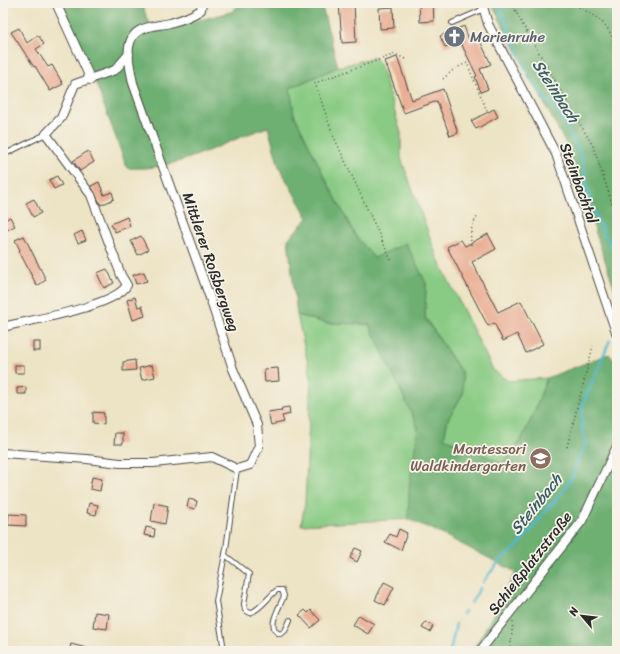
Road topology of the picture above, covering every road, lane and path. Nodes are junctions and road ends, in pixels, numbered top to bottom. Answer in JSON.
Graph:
{"nodes":[{"id":1,"x":56,"y":3,"type":"edge"},
{"id":2,"x":202,"y":3,"type":"edge"},
{"id":3,"x":512,"y":3,"type":"edge"},
{"id":4,"x":572,"y":3,"type":"edge"},
{"id":5,"x":483,"y":6,"type":"edge"},
{"id":6,"x":452,"y":23,"type":"dead end"},
{"id":7,"x":129,"y":54,"type":"junction"},
{"id":8,"x":405,"y":59,"type":"dead end"},
{"id":9,"x":617,"y":74,"type":"edge"},
{"id":10,"x":442,"y":79,"type":"dead end"},
{"id":11,"x":91,"y":80,"type":"junction"},
{"id":12,"x":488,"y":111,"type":"dead end"},
{"id":13,"x":46,"y":134,"type":"junction"},
{"id":14,"x":3,"y":155,"type":"edge"},
{"id":15,"x":479,"y":215,"type":"dead end"},
{"id":16,"x":617,"y":218,"type":"edge"},
{"id":17,"x":471,"y":245,"type":"dead end"},
{"id":18,"x":392,"y":260,"type":"dead end"},
{"id":19,"x":3,"y":327,"type":"edge"},
{"id":20,"x":617,"y":334,"type":"edge"},
{"id":21,"x":594,"y":346,"type":"dead end"},
{"id":22,"x":617,"y":446,"type":"edge"},
{"id":23,"x":567,"y":447,"type":"dead end"},
{"id":24,"x":3,"y":453,"type":"edge"},
{"id":25,"x":237,"y":469,"type":"junction"},
{"id":26,"x":225,"y":555,"type":"junction"},
{"id":27,"x":290,"y":620,"type":"dead end"},
{"id":28,"x":513,"y":621,"type":"dead end"},
{"id":29,"x":221,"y":651,"type":"edge"},
{"id":30,"x":480,"y":651,"type":"edge"},
{"id":31,"x":510,"y":651,"type":"edge"}],
"edges":[{"from":1,"to":11,"type":"street"},
{"from":2,"to":7,"type":"street","name":"Mittlerer Roßbergweg"},
{"from":3,"to":16,"type":"path"},
{"from":4,"to":9,"type":"path"},
{"from":5,"to":6,"type":"lane"},
{"from":5,"to":20,"type":"street","name":"Steinbachtal"},
{"from":7,"to":11,"type":"street","name":"Mittlerer Roßbergweg"},
{"from":7,"to":25,"type":"street","name":"Mittlerer Roßbergweg"},
{"from":8,"to":18,"type":"path"},
{"from":10,"to":12,"type":"path"},
{"from":11,"to":13,"type":"street","name":"Mittlerer Roßbergweg"},
{"from":13,"to":14,"type":"lane"},
{"from":13,"to":19,"type":"street"},
{"from":15,"to":17,"type":"path"},
{"from":21,"to":23,"type":"path"},
{"from":22,"to":30,"type":"street","name":"Schießplatzstraße"},
{"from":24,"to":25,"type":"street"},
{"from":25,"to":26,"type":"lane"},
{"from":26,"to":27,"type":"lane"},
{"from":26,"to":29,"type":"lane"},
{"from":28,"to":31,"type":"path"}]}
